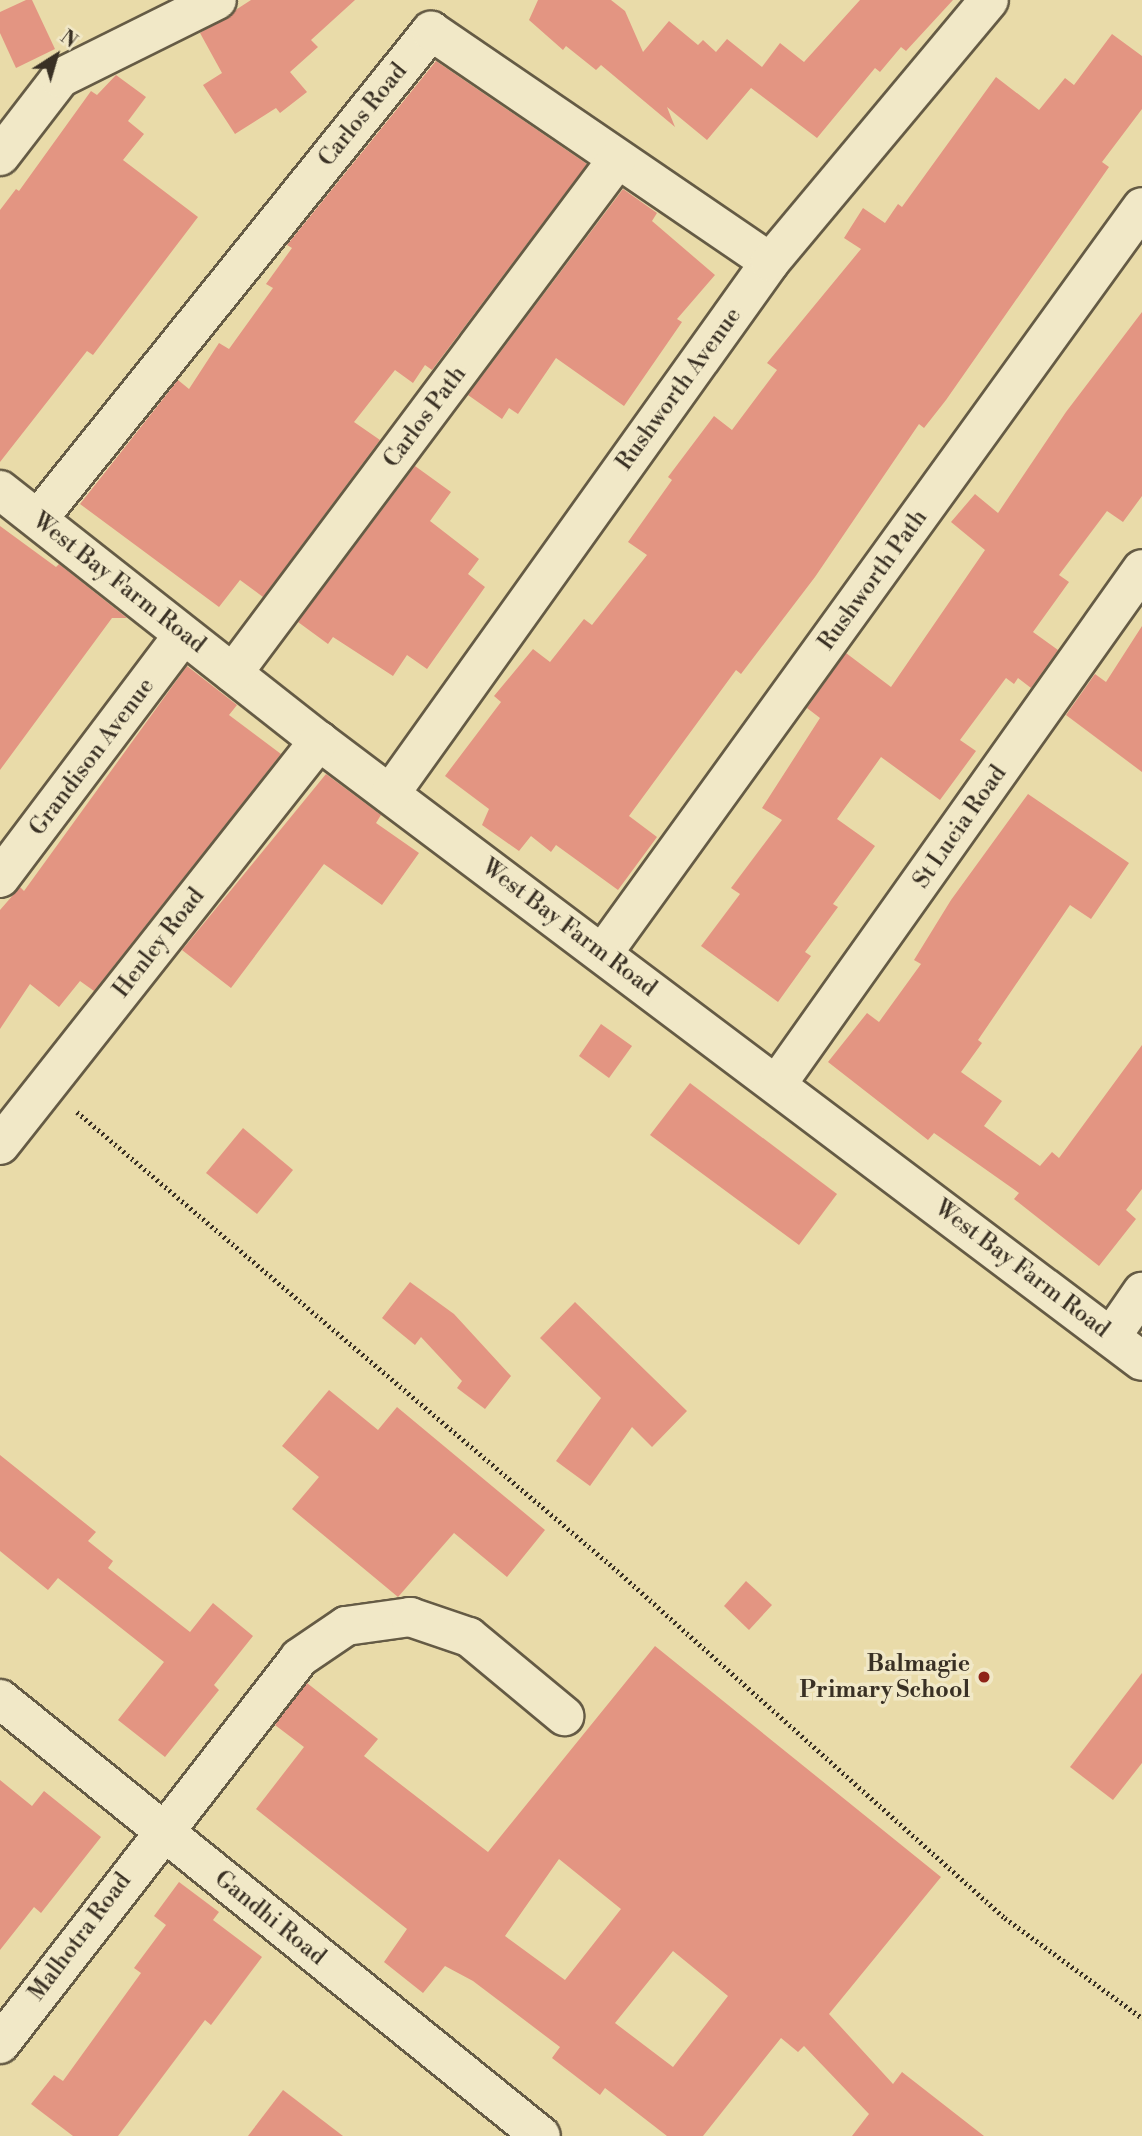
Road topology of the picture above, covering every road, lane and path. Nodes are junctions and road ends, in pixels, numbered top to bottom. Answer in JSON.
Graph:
{"nodes":[{"id":1,"x":217,"y":0,"type":"edge"},
{"id":2,"x":989,"y":0,"type":"edge"},
{"id":3,"x":0,"y":156,"type":"edge"},
{"id":4,"x":617,"y":162,"type":"junction"},
{"id":5,"x":1142,"y":207,"type":"edge"},
{"id":6,"x":770,"y":262,"type":"junction"},
{"id":7,"x":12,"y":504,"type":"edge"},
{"id":8,"x":1142,"y":569,"type":"edge"},
{"id":9,"x":183,"y":635,"type":"junction"},
{"id":10,"x":233,"y":673,"type":"junction"},
{"id":11,"x":320,"y":741,"type":"junction"},
{"id":12,"x":390,"y":794,"type":"junction"},
{"id":13,"x":0,"y":878,"type":"edge"},
{"id":14,"x":603,"y":953,"type":"junction"},
{"id":15,"x":777,"y":1084,"type":"junction"},
{"id":16,"x":46,"y":1085,"type":"junction"},
{"id":17,"x":0,"y":1145,"type":"edge"},
{"id":18,"x":1142,"y":1292,"type":"edge"},
{"id":19,"x":1111,"y":1337,"type":"junction"},
{"id":20,"x":1142,"y":1361,"type":"edge"},
{"id":21,"x":0,"y":1699,"type":"edge"},
{"id":22,"x":564,"y":1716,"type":"dead end"},
{"id":23,"x":161,"y":1830,"type":"junction"},
{"id":24,"x":1142,"y":2018,"type":"edge"},
{"id":25,"x":0,"y":2044,"type":"edge"},
{"id":26,"x":541,"y":2136,"type":"edge"}],
"edges":[{"from":1,"to":3,"type":"street"},
{"from":2,"to":6,"type":"street","name":"Rushworth Avenue"},
{"from":4,"to":6,"type":"street","name":"Carlos Road"},
{"from":4,"to":7,"type":"street","name":"Carlos Road"},
{"from":4,"to":10,"type":"street","name":"Carlos Path"},
{"from":5,"to":14,"type":"street","name":"Rushworth Path"},
{"from":6,"to":12,"type":"street","name":"Rushworth Avenue"},
{"from":7,"to":9,"type":"street","name":"West Bay Farm Road"},
{"from":8,"to":15,"type":"street","name":"St Lucia Road"},
{"from":9,"to":10,"type":"street","name":"West Bay Farm Road"},
{"from":9,"to":13,"type":"street","name":"Grandison Avenue"},
{"from":10,"to":11,"type":"street","name":"West Bay Farm Road"},
{"from":11,"to":12,"type":"street","name":"West Bay Farm Road"},
{"from":11,"to":16,"type":"street","name":"Henley Road"},
{"from":12,"to":14,"type":"street","name":"West Bay Farm Road"},
{"from":14,"to":15,"type":"street","name":"West Bay Farm Road"},
{"from":15,"to":19,"type":"street","name":"West Bay Farm Road"},
{"from":16,"to":17,"type":"street","name":"Henley Road"},
{"from":16,"to":24,"type":"path"},
{"from":18,"to":19,"type":"street"},
{"from":19,"to":20,"type":"street","name":"West Bay Farm Road"},
{"from":21,"to":23,"type":"street","name":"Gandhi Road"},
{"from":22,"to":23,"type":"street","name":"Malhotra Road"},
{"from":23,"to":25,"type":"street","name":"Malhotra Road"},
{"from":23,"to":26,"type":"street","name":"Gandhi Road"}]}
